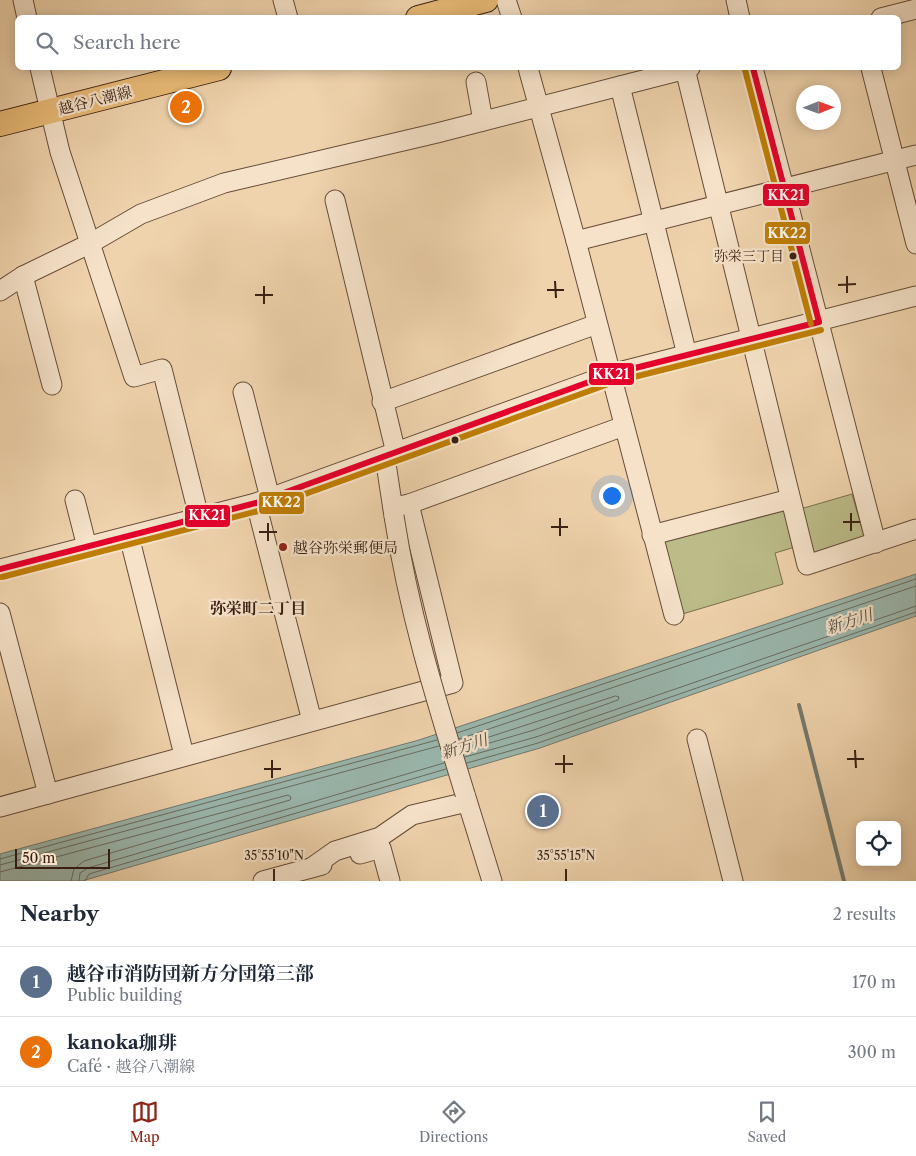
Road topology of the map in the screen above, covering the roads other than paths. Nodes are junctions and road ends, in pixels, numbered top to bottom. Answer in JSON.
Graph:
{"nodes":[{"id":1,"x":23,"y":0,"type":"edge"},
{"id":2,"x":283,"y":0,"type":"edge"},
{"id":3,"x":486,"y":0,"type":"edge"},
{"id":4,"x":506,"y":0,"type":"edge"},
{"id":5,"x":736,"y":0,"type":"edge"},
{"id":6,"x":916,"y":9,"type":"edge"},
{"id":7,"x":26,"y":15,"type":"edge"},
{"id":8,"x":287,"y":15,"type":"edge"},
{"id":9,"x":429,"y":15,"type":"edge"},
{"id":10,"x":511,"y":15,"type":"edge"},
{"id":11,"x":739,"y":15,"type":"edge"},
{"id":12,"x":893,"y":15,"type":"edge"},
{"id":13,"x":41,"y":70,"type":"edge"},
{"id":14,"x":211,"y":70,"type":"edge"},
{"id":15,"x":529,"y":70,"type":"edge"},
{"id":16,"x":680,"y":70,"type":"edge"},
{"id":17,"x":688,"y":70,"type":"edge"},
{"id":18,"x":754,"y":70,"type":"edge"},
{"id":19,"x":872,"y":70,"type":"edge"},
{"id":20,"x":476,"y":82,"type":"dead end"},
{"id":21,"x":620,"y":86,"type":"junction"},
{"id":22,"x":540,"y":106,"type":"junction"},
{"id":23,"x":51,"y":111,"type":"junction"},
{"id":24,"x":484,"y":121,"type":"junction"},
{"id":25,"x":0,"y":124,"type":"edge"},
{"id":26,"x":916,"y":155,"type":"edge"},
{"id":27,"x":894,"y":160,"type":"junction"},
{"id":28,"x":784,"y":189,"type":"junction"},
{"id":29,"x":335,"y":200,"type":"dead end"},
{"id":30,"x":718,"y":205,"type":"junction"},
{"id":31,"x":654,"y":221,"type":"junction"},
{"id":32,"x":576,"y":241,"type":"junction"},
{"id":33,"x":91,"y":243,"type":"junction"},
{"id":34,"x":916,"y":244,"type":"edge"},
{"id":35,"x":23,"y":276,"type":"junction"},
{"id":36,"x":0,"y":290,"type":"edge"},
{"id":37,"x":916,"y":296,"type":"edge"},
{"id":38,"x":819,"y":322,"type":"junction"},
{"id":39,"x":597,"y":324,"type":"junction"},
{"id":40,"x":751,"y":339,"type":"junction"},
{"id":41,"x":687,"y":355,"type":"junction"},
{"id":42,"x":610,"y":374,"type":"junction"},
{"id":43,"x":52,"y":385,"type":"dead end"},
{"id":44,"x":243,"y":392,"type":"dead end"},
{"id":45,"x":382,"y":402,"type":"junction"},
{"id":46,"x":624,"y":426,"type":"junction"},
{"id":47,"x":390,"y":455,"type":"junction"},
{"id":48,"x":790,"y":499,"type":"junction"},
{"id":49,"x":75,"y":500,"type":"dead end"},
{"id":50,"x":263,"y":500,"type":"junction"},
{"id":51,"x":399,"y":509,"type":"junction"},
{"id":52,"x":199,"y":518,"type":"junction"},
{"id":53,"x":916,"y":529,"type":"edge"},
{"id":54,"x":652,"y":535,"type":"junction"},
{"id":55,"x":130,"y":536,"type":"junction"},
{"id":56,"x":876,"y":543,"type":"junction"},
{"id":57,"x":88,"y":547,"type":"junction"},
{"id":58,"x":0,"y":570,"type":"edge"},
{"id":59,"x":0,"y":613,"type":"edge"},
{"id":60,"x":674,"y":615,"type":"dead end"},
{"id":61,"x":312,"y":721,"type":"junction"},
{"id":62,"x":697,"y":739,"type":"dead end"},
{"id":63,"x":184,"y":755,"type":"junction"},
{"id":64,"x":48,"y":794,"type":"junction"},
{"id":65,"x":466,"y":798,"type":"junction"},
{"id":66,"x":0,"y":807,"type":"edge"},
{"id":67,"x":311,"y":868,"type":"junction"},
{"id":68,"x":263,"y":881,"type":"edge"},
{"id":69,"x":390,"y":881,"type":"edge"},
{"id":70,"x":492,"y":881,"type":"edge"},
{"id":71,"x":733,"y":881,"type":"edge"}],
"edges":[{"from":1,"to":7,"type":"street"},
{"from":2,"to":8,"type":"street"},
{"from":3,"to":9,"type":"main road"},
{"from":4,"to":10,"type":"street"},
{"from":5,"to":11,"type":"street"},
{"from":6,"to":12,"type":"street"},
{"from":13,"to":23,"type":"street"},
{"from":14,"to":23,"type":"main road","name":"越谷八潮線"},
{"from":15,"to":22,"type":"street"},
{"from":16,"to":21,"type":"street"},
{"from":17,"to":30,"type":"street"},
{"from":18,"to":28,"type":"street"},
{"from":19,"to":27,"type":"street"},
{"from":20,"to":24,"type":"street"},
{"from":21,"to":22,"type":"street"},
{"from":21,"to":31,"type":"street"},
{"from":22,"to":24,"type":"street"},
{"from":22,"to":32,"type":"street"},
{"from":23,"to":25,"type":"main road","name":"越谷八潮線"},
{"from":23,"to":33,"type":"street"},
{"from":24,"to":33,"type":"street"},
{"from":26,"to":27,"type":"street"},
{"from":27,"to":28,"type":"street"},
{"from":27,"to":34,"type":"street"},
{"from":28,"to":30,"type":"street"},
{"from":28,"to":38,"type":"street"},
{"from":29,"to":45,"type":"street"},
{"from":30,"to":31,"type":"street"},
{"from":30,"to":40,"type":"street"},
{"from":31,"to":32,"type":"street"},
{"from":31,"to":41,"type":"street"},
{"from":32,"to":39,"type":"street"},
{"from":33,"to":35,"type":"street"},
{"from":33,"to":52,"type":"street"},
{"from":35,"to":36,"type":"street"},
{"from":35,"to":43,"type":"street"},
{"from":37,"to":38,"type":"street"},
{"from":38,"to":40,"type":"street"},
{"from":38,"to":56,"type":"street"},
{"from":39,"to":42,"type":"street"},
{"from":39,"to":45,"type":"street"},
{"from":40,"to":41,"type":"street"},
{"from":40,"to":48,"type":"street"},
{"from":41,"to":42,"type":"street"},
{"from":42,"to":46,"type":"street"},
{"from":42,"to":47,"type":"street"},
{"from":44,"to":50,"type":"street"},
{"from":45,"to":47,"type":"street"},
{"from":46,"to":51,"type":"street"},
{"from":46,"to":54,"type":"street"},
{"from":47,"to":50,"type":"street"},
{"from":47,"to":51,"type":"street"},
{"from":48,"to":54,"type":"street"},
{"from":48,"to":56,"type":"street"},
{"from":49,"to":57,"type":"street"},
{"from":50,"to":52,"type":"street"},
{"from":50,"to":61,"type":"street"},
{"from":51,"to":61,"type":"street"},
{"from":51,"to":65,"type":"street","bridge":true},
{"from":52,"to":55,"type":"street"},
{"from":53,"to":56,"type":"street"},
{"from":54,"to":60,"type":"street"},
{"from":55,"to":57,"type":"street"},
{"from":55,"to":63,"type":"street"},
{"from":57,"to":58,"type":"street"},
{"from":59,"to":64,"type":"street"},
{"from":61,"to":63,"type":"street"},
{"from":62,"to":71,"type":"street"},
{"from":63,"to":64,"type":"street"},
{"from":64,"to":66,"type":"street"},
{"from":65,"to":67,"type":"street"},
{"from":65,"to":70,"type":"street"},
{"from":67,"to":68,"type":"street"},
{"from":67,"to":69,"type":"street"}]}
